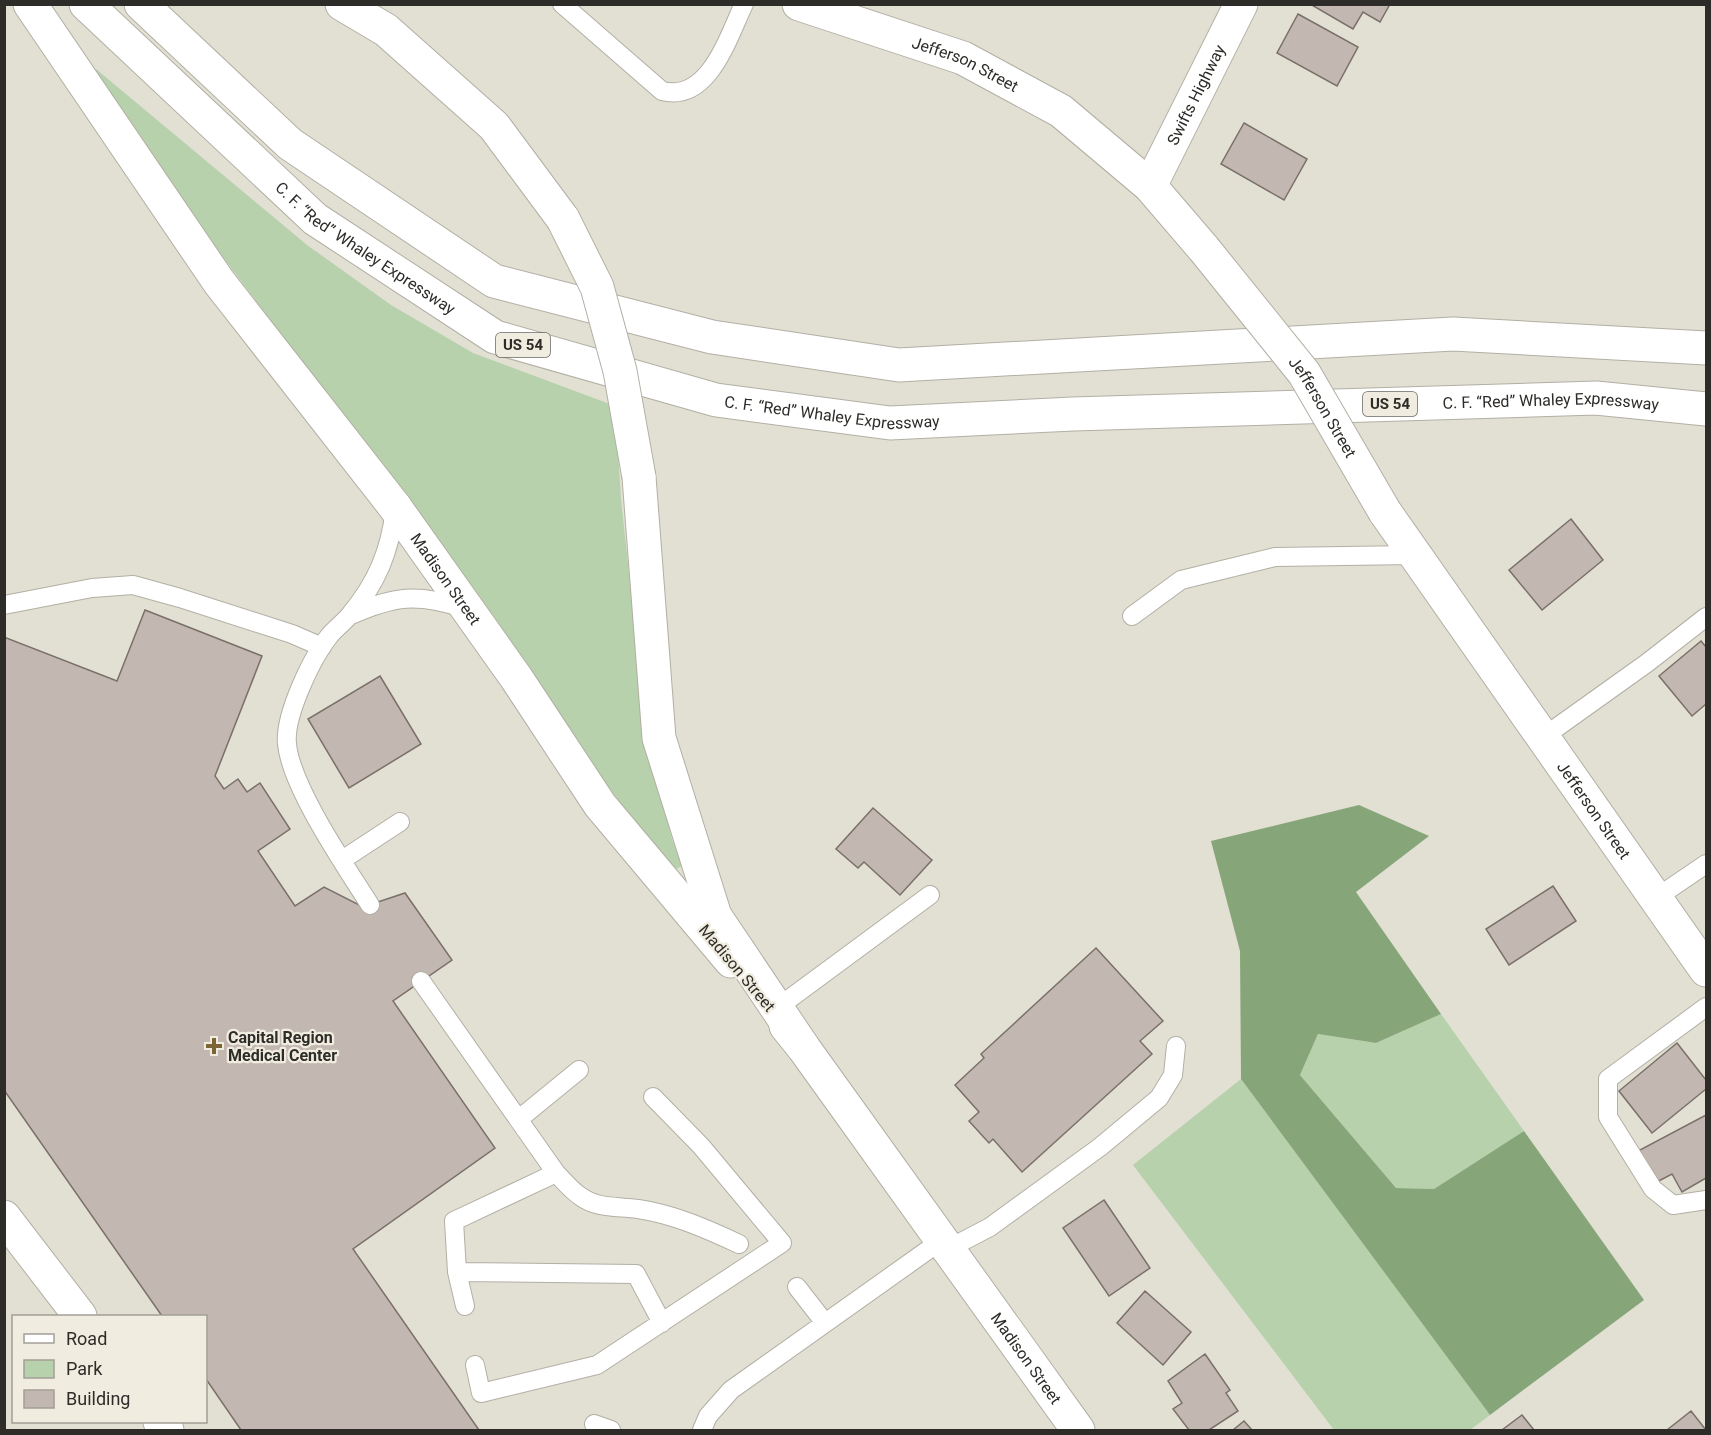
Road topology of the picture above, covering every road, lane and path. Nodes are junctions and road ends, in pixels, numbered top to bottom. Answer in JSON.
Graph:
{"nodes":[{"id":1,"x":30,"y":4,"type":"edge"},
{"id":2,"x":86,"y":4,"type":"edge"},
{"id":3,"x":141,"y":4,"type":"edge"},
{"id":4,"x":342,"y":4,"type":"edge"},
{"id":5,"x":562,"y":4,"type":"edge"},
{"id":6,"x":744,"y":4,"type":"edge"},
{"id":7,"x":799,"y":4,"type":"edge"},
{"id":8,"x":1241,"y":4,"type":"edge"},
{"id":9,"x":1150,"y":186,"type":"junction"},
{"id":10,"x":1707,"y":348,"type":"edge"},
{"id":11,"x":1707,"y":409,"type":"edge"},
{"id":12,"x":395,"y":507,"type":"junction"},
{"id":13,"x":1414,"y":555,"type":"junction"},
{"id":14,"x":4,"y":605,"type":"edge"},
{"id":15,"x":467,"y":609,"type":"junction"},
{"id":16,"x":349,"y":616,"type":"junction"},
{"id":17,"x":1132,"y":616,"type":"dead end"},
{"id":18,"x":1707,"y":617,"type":"edge"},
{"id":19,"x":322,"y":647,"type":"junction"},
{"id":20,"x":1542,"y":738,"type":"junction"},
{"id":21,"x":400,"y":822,"type":"dead end"},
{"id":22,"x":342,"y":860,"type":"junction"},
{"id":23,"x":1707,"y":864,"type":"edge"},
{"id":24,"x":930,"y":896,"type":"dead end"},
{"id":25,"x":1656,"y":898,"type":"junction"},
{"id":26,"x":370,"y":905,"type":"dead end"},
{"id":27,"x":1707,"y":970,"type":"edge"},
{"id":28,"x":421,"y":981,"type":"dead end"},
{"id":29,"x":1707,"y":1007,"type":"edge"},
{"id":30,"x":777,"y":1008,"type":"junction"},
{"id":31,"x":1176,"y":1046,"type":"dead end"},
{"id":32,"x":804,"y":1047,"type":"junction"},
{"id":33,"x":579,"y":1070,"type":"dead end"},
{"id":34,"x":653,"y":1097,"type":"dead end"},
{"id":35,"x":519,"y":1119,"type":"junction"},
{"id":36,"x":556,"y":1173,"type":"junction"},
{"id":37,"x":1707,"y":1200,"type":"edge"},
{"id":38,"x":4,"y":1217,"type":"edge"},
{"id":39,"x":739,"y":1244,"type":"dead end"},
{"id":40,"x":945,"y":1244,"type":"junction"},
{"id":41,"x":458,"y":1272,"type":"junction"},
{"id":42,"x":797,"y":1287,"type":"dead end"},
{"id":43,"x":465,"y":1306,"type":"dead end"},
{"id":44,"x":78,"y":1315,"type":"edge"},
{"id":45,"x":662,"y":1323,"type":"junction"},
{"id":46,"x":825,"y":1323,"type":"junction"},
{"id":47,"x":475,"y":1365,"type":"dead end"},
{"id":48,"x":594,"y":1424,"type":"dead end"},
{"id":49,"x":611,"y":1431,"type":"edge"},
{"id":50,"x":702,"y":1431,"type":"edge"},
{"id":51,"x":1078,"y":1431,"type":"edge"}],
"edges":[{"from":1,"to":12,"type":"main road","name":"Madison Street"},
{"from":2,"to":11,"type":"main road","name":"C. F. “Red” Whaley Expressway","number":"US 54"},
{"from":3,"to":10,"type":"main road"},
{"from":4,"to":30,"type":"main road","bridge":true},
{"from":5,"to":6,"type":"lane"},
{"from":7,"to":9,"type":"main road","name":"Jefferson Street"},
{"from":8,"to":9,"type":"main road","name":"Swifts Highway"},
{"from":9,"to":13,"type":"main road","name":"Jefferson Street","bridge":true},
{"from":12,"to":15,"type":"main road","name":"Madison Street"},
{"from":12,"to":16,"type":"lane"},
{"from":13,"to":17,"type":"lane"},
{"from":13,"to":20,"type":"main road","name":"Jefferson Street"},
{"from":14,"to":19,"type":"lane"},
{"from":15,"to":16,"type":"lane"},
{"from":15,"to":32,"type":"main road","name":"Madison Street"},
{"from":16,"to":19,"type":"lane"},
{"from":18,"to":20,"type":"lane"},
{"from":19,"to":22,"type":"lane"},
{"from":20,"to":25,"type":"main road","name":"Jefferson Street"},
{"from":21,"to":22,"type":"lane"},
{"from":22,"to":26,"type":"lane"},
{"from":23,"to":25,"type":"lane"},
{"from":24,"to":30,"type":"lane"},
{"from":25,"to":27,"type":"main road","name":"Jefferson Street"},
{"from":28,"to":35,"type":"lane"},
{"from":29,"to":37,"type":"lane"},
{"from":30,"to":32,"type":"main road"},
{"from":31,"to":40,"type":"lane"},
{"from":32,"to":40,"type":"main road","name":"Madison Street"},
{"from":33,"to":35,"type":"lane"},
{"from":34,"to":45,"type":"lane"},
{"from":35,"to":36,"type":"lane"},
{"from":36,"to":39,"type":"lane"},
{"from":36,"to":41,"type":"lane"},
{"from":38,"to":44,"type":"main road"},
{"from":40,"to":46,"type":"lane"},
{"from":40,"to":51,"type":"main road","name":"Madison Street"},
{"from":41,"to":43,"type":"lane"},
{"from":41,"to":45,"type":"lane"},
{"from":42,"to":46,"type":"lane"},
{"from":45,"to":47,"type":"lane"},
{"from":46,"to":50,"type":"lane"},
{"from":48,"to":49,"type":"lane"}]}
